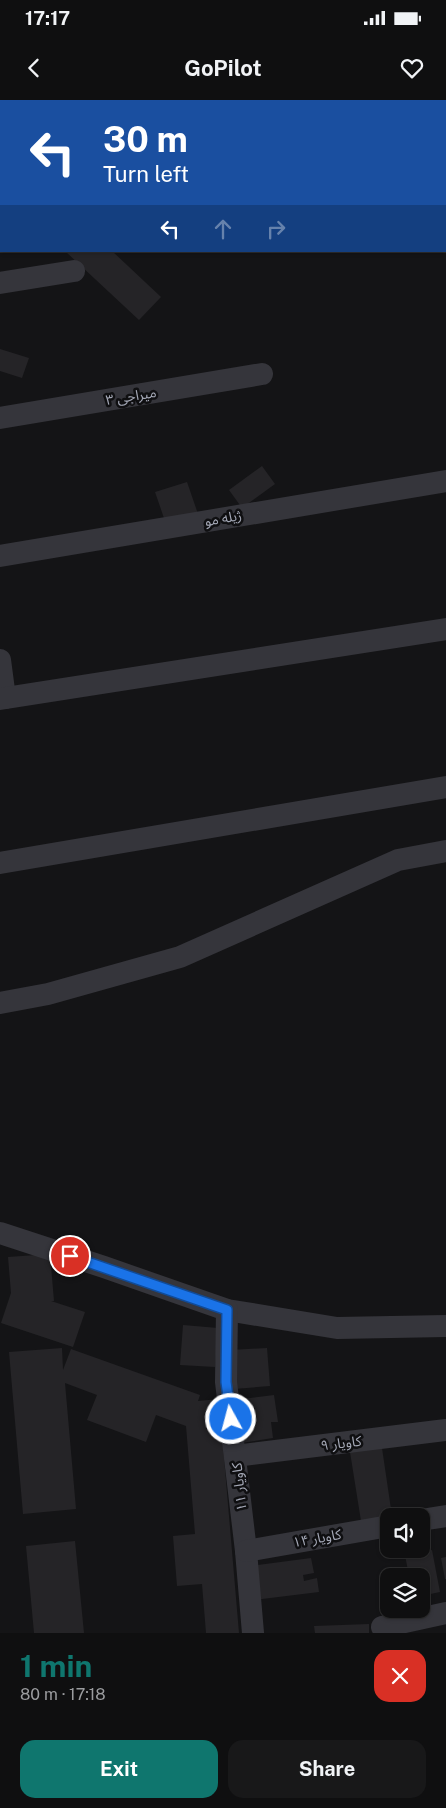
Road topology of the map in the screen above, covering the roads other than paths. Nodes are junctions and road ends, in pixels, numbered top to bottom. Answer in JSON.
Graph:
{"nodes":[{"id":1,"x":74,"y":271,"type":"dead end"},
{"id":2,"x":0,"y":283,"type":"edge"},
{"id":3,"x":262,"y":374,"type":"dead end"},
{"id":4,"x":0,"y":418,"type":"edge"},
{"id":5,"x":446,"y":481,"type":"edge"},
{"id":6,"x":0,"y":556,"type":"edge"},
{"id":7,"x":446,"y":629,"type":"edge"},
{"id":8,"x":0,"y":660,"type":"edge"},
{"id":9,"x":3,"y":699,"type":"edge"},
{"id":10,"x":446,"y":787,"type":"edge"},
{"id":11,"x":446,"y":851,"type":"edge"},
{"id":12,"x":0,"y":863,"type":"edge"},
{"id":13,"x":0,"y":1003,"type":"edge"},
{"id":14,"x":0,"y":1233,"type":"edge"},
{"id":15,"x":227,"y":1310,"type":"junction"},
{"id":16,"x":446,"y":1326,"type":"edge"},
{"id":17,"x":446,"y":1430,"type":"edge"},
{"id":18,"x":235,"y":1456,"type":"junction"},
{"id":19,"x":446,"y":1516,"type":"edge"},
{"id":20,"x":430,"y":1519,"type":"edge"},
{"id":21,"x":380,"y":1528,"type":"edge"},
{"id":22,"x":246,"y":1551,"type":"junction"},
{"id":23,"x":446,"y":1613,"type":"edge"},
{"id":24,"x":382,"y":1627,"type":"dead end"},
{"id":25,"x":253,"y":1633,"type":"edge"}],
"edges":[{"from":1,"to":2,"type":"street"},
{"from":3,"to":4,"type":"street","name":"میراجی ۳"},
{"from":5,"to":6,"type":"street","name":"ژیله مو"},
{"from":7,"to":9,"type":"street"},
{"from":8,"to":9,"type":"street"},
{"from":10,"to":12,"type":"street"},
{"from":11,"to":13,"type":"street"},
{"from":14,"to":15,"type":"street"},
{"from":15,"to":16,"type":"street"},
{"from":15,"to":18,"type":"street","name":"کاویار ۱۱"},
{"from":17,"to":18,"type":"street","name":"کاویار ۹"},
{"from":18,"to":22,"type":"street","name":"کاویار ۱۱"},
{"from":19,"to":20,"type":"street"},
{"from":21,"to":22,"type":"street","name":"کاویار ۱۴"},
{"from":22,"to":25,"type":"street","name":"کاویار ۱۱"},
{"from":23,"to":24,"type":"street"}]}
